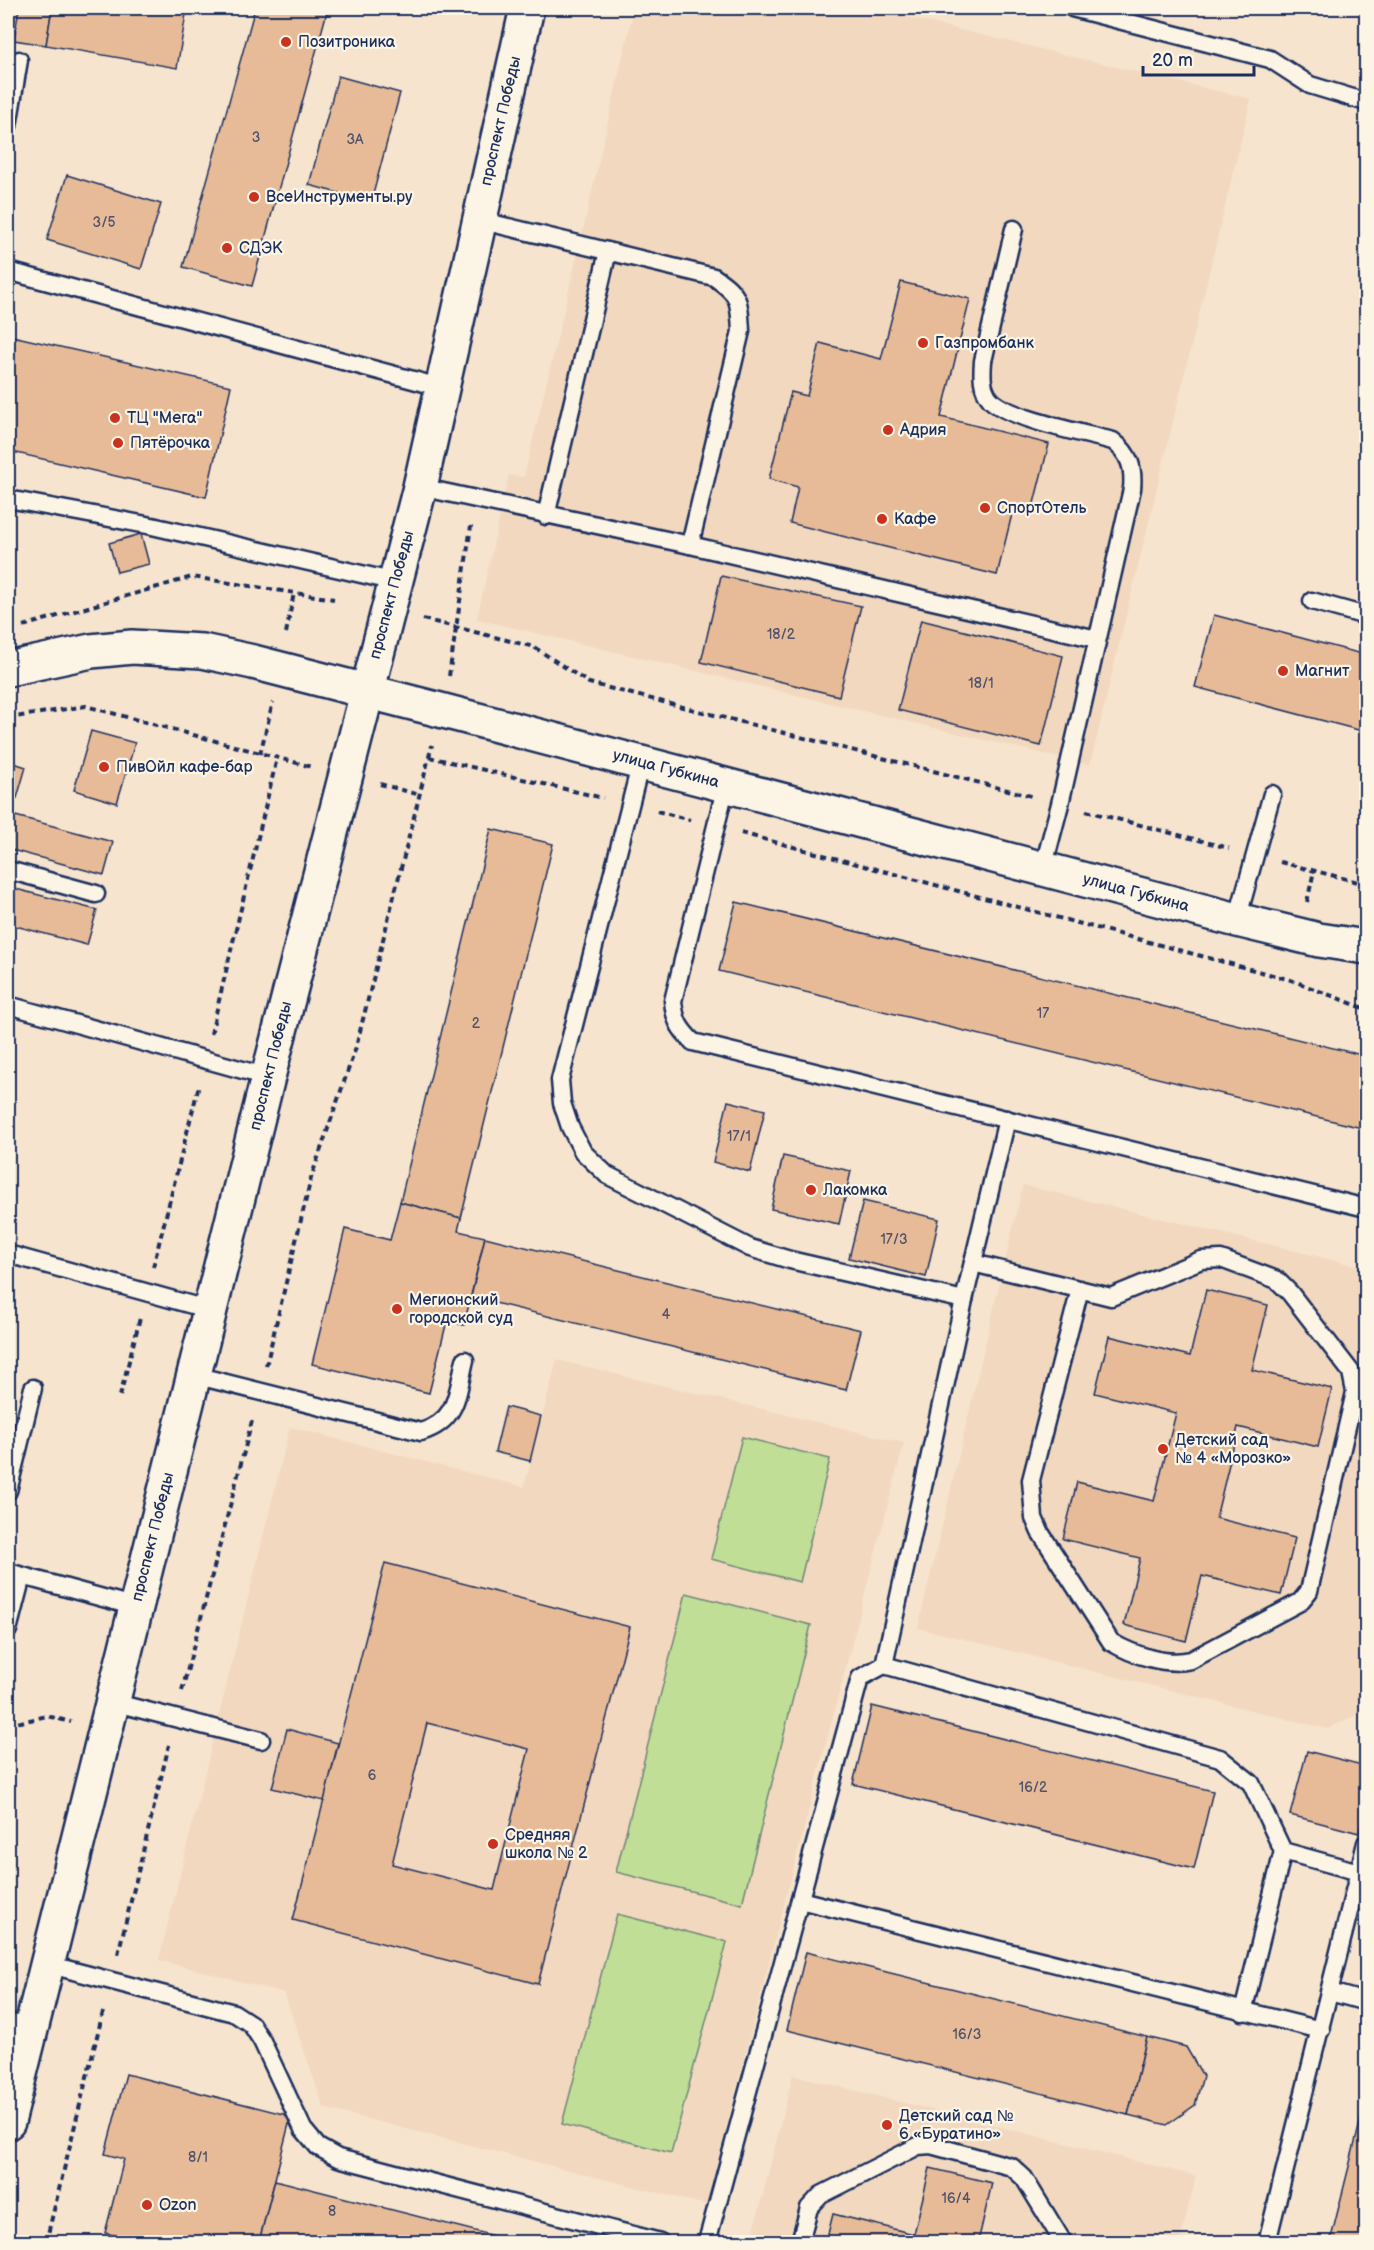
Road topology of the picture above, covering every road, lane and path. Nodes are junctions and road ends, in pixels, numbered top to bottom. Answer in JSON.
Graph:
{"nodes":[{"id":1,"x":527,"y":8,"type":"edge"},
{"id":2,"x":1071,"y":8,"type":"edge"},
{"id":3,"x":19,"y":60,"type":"dead end"},
{"id":4,"x":1366,"y":102,"type":"edge"},
{"id":5,"x":8,"y":126,"type":"edge"},
{"id":6,"x":479,"y":220,"type":"junction"},
{"id":7,"x":1014,"y":229,"type":"dead end"},
{"id":8,"x":608,"y":251,"type":"junction"},
{"id":9,"x":8,"y":271,"type":"edge"},
{"id":10,"x":443,"y":387,"type":"junction"},
{"id":11,"x":420,"y":487,"type":"junction"},
{"id":12,"x":8,"y":499,"type":"edge"},
{"id":13,"x":474,"y":500,"type":"junction"},
{"id":14,"x":546,"y":516,"type":"junction"},
{"id":15,"x":690,"y":545,"type":"junction"},
{"id":16,"x":396,"y":582,"type":"junction"},
{"id":17,"x":294,"y":593,"type":"dead end"},
{"id":18,"x":1312,"y":601,"type":"dead end"},
{"id":19,"x":1366,"y":616,"type":"edge"},
{"id":20,"x":19,"y":627,"type":"dead end"},
{"id":21,"x":1097,"y":639,"type":"junction"},
{"id":22,"x":8,"y":669,"type":"edge"},
{"id":23,"x":367,"y":692,"type":"junction"},
{"id":24,"x":8,"y":718,"type":"edge"},
{"id":25,"x":260,"y":754,"type":"dead end"},
{"id":26,"x":429,"y":757,"type":"dead end"},
{"id":27,"x":641,"y":762,"type":"junction"},
{"id":28,"x":726,"y":785,"type":"junction"},
{"id":29,"x":1272,"y":794,"type":"dead end"},
{"id":30,"x":420,"y":795,"type":"dead end"},
{"id":31,"x":630,"y":804,"type":"junction"},
{"id":32,"x":1060,"y":804,"type":"junction"},
{"id":33,"x":717,"y":827,"type":"junction"},
{"id":34,"x":1255,"y":855,"type":"junction"},
{"id":35,"x":1042,"y":869,"type":"junction"},
{"id":36,"x":8,"y":870,"type":"edge"},
{"id":37,"x":1366,"y":885,"type":"edge"},
{"id":38,"x":96,"y":894,"type":"dead end"},
{"id":39,"x":1237,"y":920,"type":"junction"},
{"id":40,"x":1319,"y":940,"type":"junction"},
{"id":41,"x":1366,"y":948,"type":"edge"},
{"id":42,"x":1366,"y":959,"type":"edge"},
{"id":43,"x":8,"y":1005,"type":"edge"},
{"id":44,"x":1366,"y":1009,"type":"edge"},
{"id":45,"x":268,"y":1077,"type":"junction"},
{"id":46,"x":1007,"y":1119,"type":"junction"},
{"id":47,"x":1366,"y":1208,"type":"edge"},
{"id":48,"x":8,"y":1254,"type":"edge"},
{"id":49,"x":973,"y":1263,"type":"junction"},
{"id":50,"x":1080,"y":1289,"type":"junction"},
{"id":51,"x":964,"y":1300,"type":"junction"},
{"id":52,"x":210,"y":1310,"type":"junction"},
{"id":53,"x":465,"y":1360,"type":"dead end"},
{"id":54,"x":194,"y":1375,"type":"junction"},
{"id":55,"x":33,"y":1388,"type":"dead end"},
{"id":56,"x":259,"y":1392,"type":"junction"},
{"id":57,"x":8,"y":1491,"type":"edge"},
{"id":58,"x":15,"y":1574,"type":"edge"},
{"id":59,"x":136,"y":1607,"type":"junction"},
{"id":60,"x":8,"y":1630,"type":"edge"},
{"id":61,"x":884,"y":1665,"type":"junction"},
{"id":62,"x":112,"y":1702,"type":"junction"},
{"id":63,"x":175,"y":1719,"type":"junction"},
{"id":64,"x":261,"y":1740,"type":"dead end"},
{"id":65,"x":1366,"y":1843,"type":"edge"},
{"id":66,"x":1283,"y":1851,"type":"junction"},
{"id":67,"x":1359,"y":1872,"type":"junction"},
{"id":68,"x":800,"y":1900,"type":"junction"},
{"id":69,"x":47,"y":1964,"type":"junction"},
{"id":70,"x":111,"y":1981,"type":"junction"},
{"id":71,"x":1330,"y":1992,"type":"junction"},
{"id":72,"x":1366,"y":2002,"type":"edge"},
{"id":73,"x":1243,"y":2012,"type":"junction"},
{"id":74,"x":19,"y":2025,"type":"edge"},
{"id":75,"x":1321,"y":2030,"type":"junction"},
{"id":76,"x":8,"y":2122,"type":"edge"},
{"id":77,"x":45,"y":2242,"type":"edge"},
{"id":78,"x":660,"y":2242,"type":"edge"},
{"id":79,"x":707,"y":2242,"type":"edge"},
{"id":80,"x":800,"y":2242,"type":"edge"},
{"id":81,"x":1063,"y":2242,"type":"edge"},
{"id":82,"x":1267,"y":2242,"type":"edge"}],
"edges":[{"from":1,"to":6,"type":"street","name":"проспект Победы"},
{"from":2,"to":4,"type":"lane"},
{"from":3,"to":5,"type":"lane"},
{"from":6,"to":8,"type":"lane"},
{"from":6,"to":10,"type":"street","name":"проспект Победы"},
{"from":7,"to":21,"type":"lane"},
{"from":8,"to":14,"type":"lane"},
{"from":8,"to":15,"type":"lane"},
{"from":9,"to":10,"type":"lane"},
{"from":10,"to":11,"type":"street","name":"проспект Победы"},
{"from":11,"to":13,"type":"lane"},
{"from":11,"to":16,"type":"street","name":"проспект Победы"},
{"from":12,"to":16,"type":"lane"},
{"from":13,"to":14,"type":"lane"},
{"from":13,"to":32,"type":"path"},
{"from":14,"to":15,"type":"lane"},
{"from":15,"to":21,"type":"lane"},
{"from":16,"to":23,"type":"street","name":"проспект Победы"},
{"from":17,"to":20,"type":"path"},
{"from":18,"to":19,"type":"lane"},
{"from":21,"to":32,"type":"lane"},
{"from":22,"to":23,"type":"street","name":"улица Губкина"},
{"from":23,"to":27,"type":"street","name":"улица Губкина"},
{"from":23,"to":45,"type":"street","name":"проспект Победы"},
{"from":24,"to":25,"type":"path"},
{"from":26,"to":31,"type":"path"},
{"from":27,"to":28,"type":"street","name":"улица Губкина"},
{"from":27,"to":31,"type":"lane"},
{"from":28,"to":33,"type":"lane"},
{"from":28,"to":35,"type":"street","name":"улица Губкина"},
{"from":29,"to":34,"type":"lane"},
{"from":30,"to":56,"type":"path"},
{"from":31,"to":33,"type":"path"},
{"from":31,"to":51,"type":"lane"},
{"from":32,"to":34,"type":"path"},
{"from":32,"to":35,"type":"lane"},
{"from":33,"to":44,"type":"path"},
{"from":33,"to":46,"type":"lane"},
{"from":34,"to":37,"type":"path"},
{"from":34,"to":39,"type":"lane"},
{"from":35,"to":39,"type":"street","name":"улица Губкина"},
{"from":36,"to":38,"type":"lane"},
{"from":39,"to":40,"type":"street","name":"улица Губкина"},
{"from":40,"to":41,"type":"street","name":"улица Губкина"},
{"from":40,"to":42,"type":"street","name":"улица Губкина"},
{"from":43,"to":45,"type":"lane"},
{"from":45,"to":52,"type":"street","name":"проспект Победы"},
{"from":46,"to":47,"type":"lane"},
{"from":46,"to":49,"type":"lane"},
{"from":48,"to":52,"type":"lane"},
{"from":49,"to":50,"type":"lane"},
{"from":49,"to":51,"type":"lane"},
{"from":50,"to":50,"type":"lane"},
{"from":51,"to":61,"type":"lane"},
{"from":52,"to":54,"type":"street","name":"проспект Победы"},
{"from":53,"to":56,"type":"lane"},
{"from":54,"to":56,"type":"lane"},
{"from":54,"to":59,"type":"street","name":"проспект Победы"},
{"from":55,"to":57,"type":"lane"},
{"from":56,"to":63,"type":"path"},
{"from":58,"to":59,"type":"lane"},
{"from":58,"to":60,"type":"lane"},
{"from":59,"to":62,"type":"street","name":"проспект Победы"},
{"from":61,"to":66,"type":"lane"},
{"from":61,"to":68,"type":"lane"},
{"from":62,"to":63,"type":"lane"},
{"from":62,"to":69,"type":"street","name":"проспект Победы"},
{"from":63,"to":64,"type":"lane"},
{"from":63,"to":70,"type":"path"},
{"from":65,"to":67,"type":"lane"},
{"from":66,"to":67,"type":"lane"},
{"from":66,"to":73,"type":"lane"},
{"from":67,"to":71,"type":"lane"},
{"from":68,"to":73,"type":"lane"},
{"from":68,"to":79,"type":"lane"},
{"from":69,"to":70,"type":"lane"},
{"from":69,"to":74,"type":"street","name":"проспект Победы"},
{"from":70,"to":77,"type":"path"},
{"from":70,"to":78,"type":"lane"},
{"from":71,"to":72,"type":"lane"},
{"from":71,"to":75,"type":"lane"},
{"from":73,"to":75,"type":"lane"},
{"from":74,"to":76,"type":"street","name":"проспект Победы"},
{"from":75,"to":82,"type":"lane"},
{"from":80,"to":81,"type":"lane"}]}
